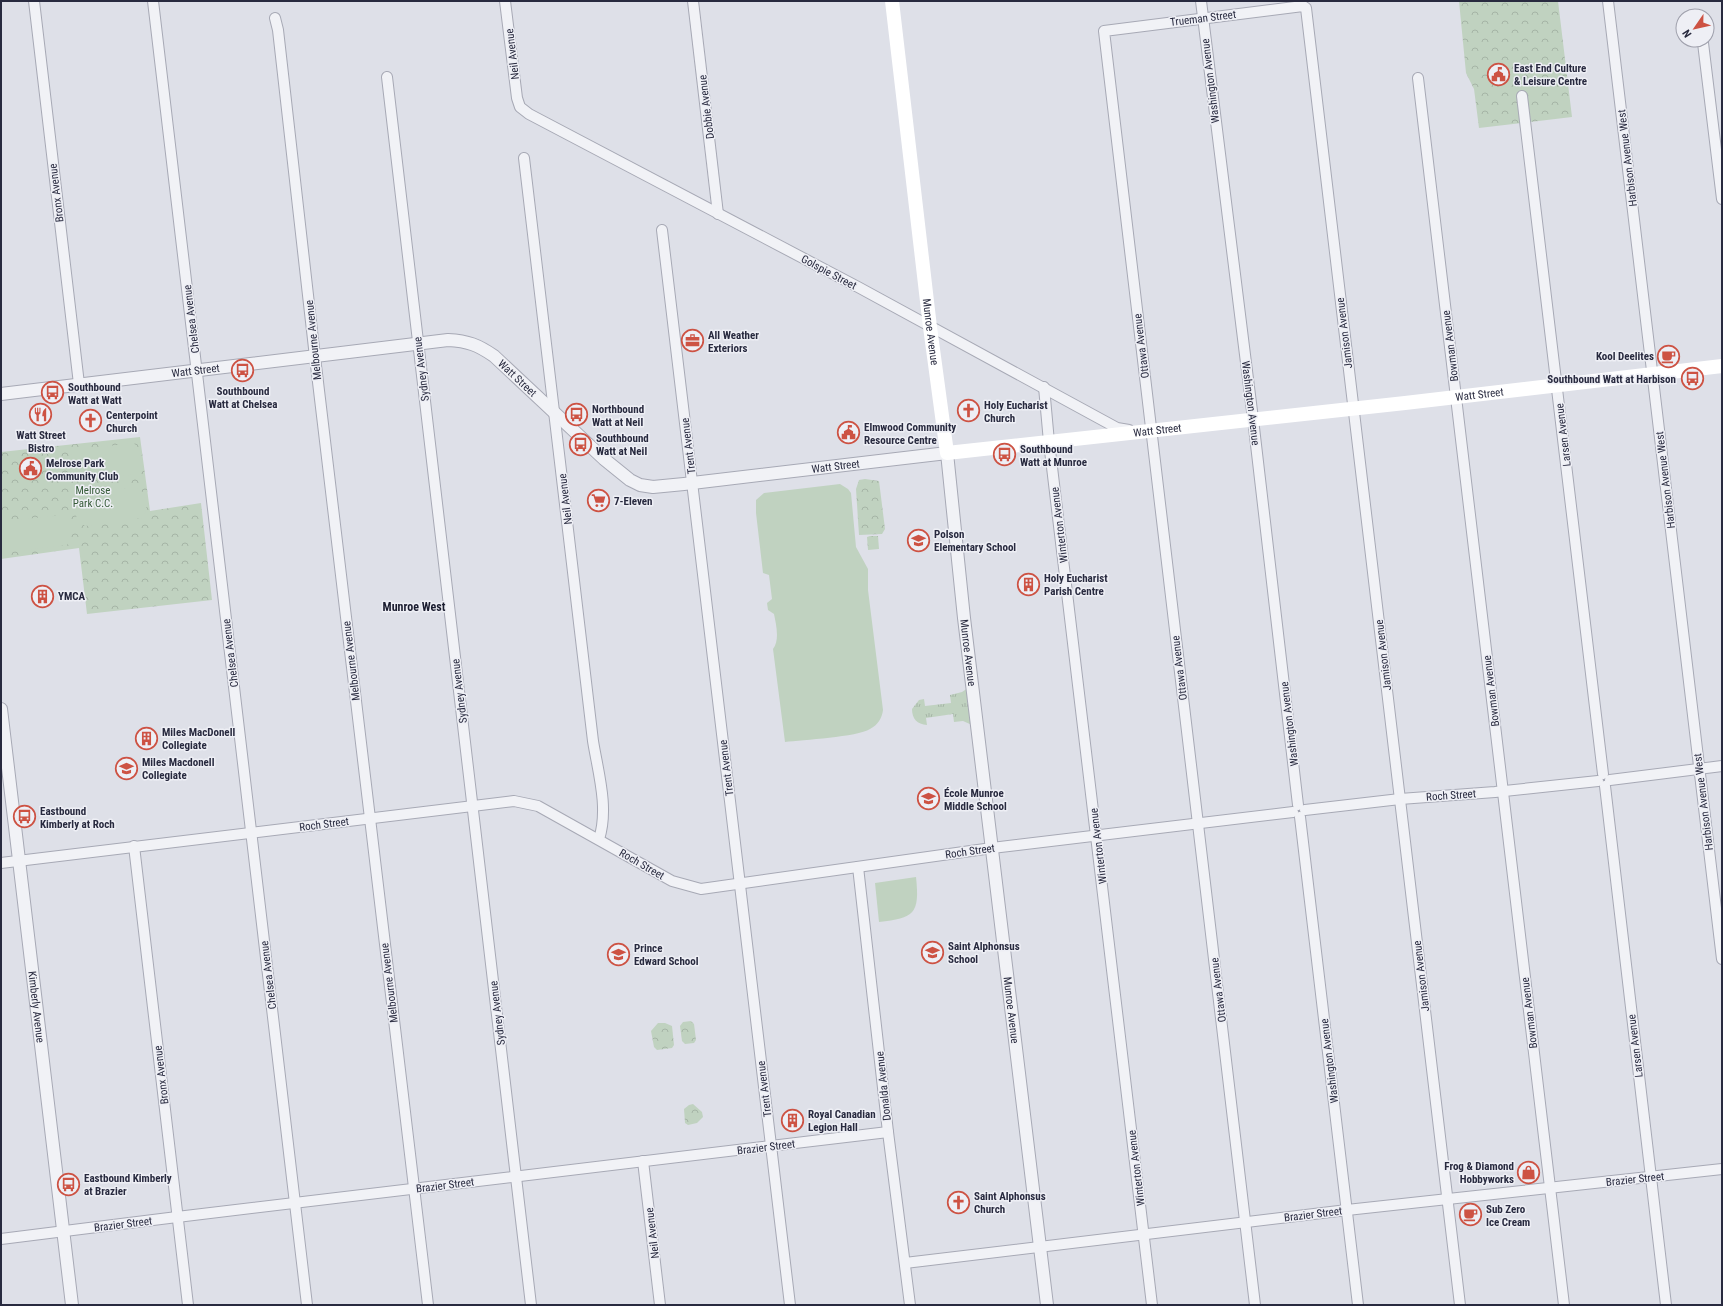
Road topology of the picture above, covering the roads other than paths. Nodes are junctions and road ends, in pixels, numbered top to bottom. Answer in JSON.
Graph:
{"nodes":[{"id":1,"x":34,"y":1,"type":"edge"},
{"id":2,"x":153,"y":1,"type":"edge"},
{"id":3,"x":505,"y":1,"type":"edge"},
{"id":4,"x":694,"y":1,"type":"edge"},
{"id":5,"x":892,"y":1,"type":"edge"},
{"id":6,"x":1201,"y":1,"type":"edge"},
{"id":7,"x":1608,"y":1,"type":"edge"},
{"id":8,"x":1303,"y":6,"type":"joint"},
{"id":9,"x":275,"y":18,"type":"dead end"},
{"id":10,"x":1202,"y":18,"type":"junction"},
{"id":11,"x":1104,"y":31,"type":"joint"},
{"id":12,"x":1704,"y":48,"type":"edge"},
{"id":13,"x":387,"y":77,"type":"dead end"},
{"id":14,"x":1418,"y":78,"type":"dead end"},
{"id":15,"x":1522,"y":96,"type":"dead end"},
{"id":16,"x":520,"y":107,"type":"joint"},
{"id":17,"x":524,"y":158,"type":"dead end"},
{"id":18,"x":1722,"y":199,"type":"edge"},
{"id":19,"x":718,"y":214,"type":"junction"},
{"id":20,"x":662,"y":230,"type":"dead end"},
{"id":21,"x":930,"y":327,"type":"junction"},
{"id":22,"x":418,"y":344,"type":"junction"},
{"id":23,"x":315,"y":356,"type":"junction"},
{"id":24,"x":1722,"y":366,"type":"edge"},
{"id":25,"x":197,"y":370,"type":"junction"},
{"id":26,"x":1652,"y":375,"type":"junction"},
{"id":27,"x":79,"y":384,"type":"junction"},
{"id":28,"x":1557,"y":385,"type":"junction"},
{"id":29,"x":1044,"y":387,"type":"junction"},
{"id":30,"x":1,"y":394,"type":"edge"},
{"id":31,"x":1456,"y":397,"type":"junction"},
{"id":32,"x":1354,"y":409,"type":"junction"},
{"id":33,"x":555,"y":414,"type":"junction"},
{"id":34,"x":1253,"y":419,"type":"junction"},
{"id":35,"x":1145,"y":431,"type":"junction"},
{"id":36,"x":1049,"y":442,"type":"junction"},
{"id":37,"x":947,"y":453,"type":"junction"},
{"id":38,"x":692,"y":483,"type":"junction"},
{"id":39,"x":1,"y":709,"type":"edge"},
{"id":40,"x":1722,"y":766,"type":"edge"},
{"id":41,"x":1699,"y":769,"type":"junction"},
{"id":42,"x":1604,"y":780,"type":"junction"},
{"id":43,"x":1503,"y":791,"type":"junction"},
{"id":44,"x":1400,"y":798,"type":"junction"},
{"id":45,"x":472,"y":806,"type":"junction"},
{"id":46,"x":1299,"y":811,"type":"junction"},
{"id":47,"x":370,"y":818,"type":"junction"},
{"id":48,"x":1198,"y":823,"type":"junction"},
{"id":49,"x":252,"y":833,"type":"junction"},
{"id":50,"x":1097,"y":836,"type":"junction"},
{"id":51,"x":599,"y":839,"type":"junction"},
{"id":52,"x":134,"y":846,"type":"junction"},
{"id":53,"x":992,"y":848,"type":"junction"},
{"id":54,"x":19,"y":860,"type":"junction"},
{"id":55,"x":1,"y":863,"type":"edge"},
{"id":56,"x":858,"y":867,"type":"junction"},
{"id":57,"x":740,"y":884,"type":"junction"},
{"id":58,"x":1722,"y":959,"type":"edge"},
{"id":59,"x":888,"y":1132,"type":"junction"},
{"id":60,"x":771,"y":1146,"type":"junction"},
{"id":61,"x":643,"y":1161,"type":"junction"},
{"id":62,"x":1722,"y":1169,"type":"edge"},
{"id":63,"x":517,"y":1176,"type":"junction"},
{"id":64,"x":1651,"y":1177,"type":"junction"},
{"id":65,"x":1550,"y":1187,"type":"junction"},
{"id":66,"x":414,"y":1189,"type":"junction"},
{"id":67,"x":1448,"y":1199,"type":"junction"},
{"id":68,"x":295,"y":1204,"type":"junction"},
{"id":69,"x":1346,"y":1210,"type":"junction"},
{"id":70,"x":177,"y":1217,"type":"junction"},
{"id":71,"x":1246,"y":1222,"type":"junction"},
{"id":72,"x":63,"y":1231,"type":"junction"},
{"id":73,"x":1143,"y":1233,"type":"junction"},
{"id":74,"x":1,"y":1239,"type":"edge"},
{"id":75,"x":1039,"y":1247,"type":"junction"},
{"id":76,"x":905,"y":1262,"type":"junction"},
{"id":77,"x":72,"y":1305,"type":"edge"},
{"id":78,"x":188,"y":1305,"type":"edge"},
{"id":79,"x":307,"y":1305,"type":"edge"},
{"id":80,"x":428,"y":1305,"type":"edge"},
{"id":81,"x":532,"y":1305,"type":"edge"},
{"id":82,"x":660,"y":1305,"type":"edge"},
{"id":83,"x":790,"y":1305,"type":"edge"},
{"id":84,"x":910,"y":1305,"type":"edge"},
{"id":85,"x":1047,"y":1305,"type":"edge"},
{"id":86,"x":1152,"y":1305,"type":"edge"},
{"id":87,"x":1255,"y":1305,"type":"edge"},
{"id":88,"x":1358,"y":1305,"type":"edge"},
{"id":89,"x":1460,"y":1305,"type":"edge"},
{"id":90,"x":1564,"y":1305,"type":"edge"},
{"id":91,"x":1666,"y":1305,"type":"edge"}],
"edges":[{"from":1,"to":27,"type":"street","name":"Bronx Avenue"},
{"from":2,"to":25,"type":"street","name":"Chelsea Avenue"},
{"from":3,"to":16,"type":"street","name":"Neil Avenue"},
{"from":4,"to":19,"type":"street","name":"Dobbie Avenue"},
{"from":5,"to":21,"type":"main road","name":"Munroe Avenue"},
{"from":6,"to":10,"type":"street","name":"Washington Avenue"},
{"from":7,"to":26,"type":"street","name":"Harbison Avenue West"},
{"from":8,"to":10,"type":"street","name":"Trueman Street"},
{"from":8,"to":32,"type":"street","name":"Jamison Avenue"},
{"from":9,"to":23,"type":"street","name":"Melbourne Avenue"},
{"from":10,"to":11,"type":"street","name":"Trueman Street"},
{"from":10,"to":34,"type":"street","name":"Washington Avenue"},
{"from":11,"to":35,"type":"street","name":"Ottawa Avenue"},
{"from":12,"to":18,"type":"street"},
{"from":13,"to":22,"type":"street","name":"Sydney Avenue"},
{"from":14,"to":31,"type":"street","name":"Bowman Avenue"},
{"from":15,"to":28,"type":"street","name":"Larsen Avenue"},
{"from":16,"to":19,"type":"street","name":"Golspie Street"},
{"from":17,"to":33,"type":"street","name":"Neil Avenue"},
{"from":19,"to":21,"type":"street","name":"Golspie Street"},
{"from":20,"to":38,"type":"street","name":"Trent Avenue"},
{"from":21,"to":29,"type":"street","name":"Golspie Street"},
{"from":21,"to":37,"type":"main road","name":"Munroe Avenue"},
{"from":22,"to":23,"type":"street","name":"Watt Street"},
{"from":22,"to":33,"type":"street","name":"Watt Street"},
{"from":22,"to":45,"type":"street","name":"Sydney Avenue"},
{"from":23,"to":25,"type":"street","name":"Watt Street"},
{"from":23,"to":47,"type":"street","name":"Melbourne Avenue"},
{"from":24,"to":26,"type":"main road","name":"Watt Street"},
{"from":25,"to":27,"type":"street","name":"Watt Street"},
{"from":25,"to":49,"type":"street","name":"Chelsea Avenue"},
{"from":26,"to":28,"type":"main road","name":"Watt Street"},
{"from":26,"to":41,"type":"street","name":"Harbison Avenue West"},
{"from":27,"to":30,"type":"street","name":"Watt Street"},
{"from":28,"to":31,"type":"main road","name":"Watt Street"},
{"from":28,"to":42,"type":"street","name":"Larsen Avenue"},
{"from":29,"to":35,"type":"street","name":"Golspie Street"},
{"from":29,"to":36,"type":"street","name":"Winterton Avenue"},
{"from":31,"to":32,"type":"main road","name":"Watt Street"},
{"from":31,"to":43,"type":"street","name":"Bowman Avenue"},
{"from":32,"to":34,"type":"main road","name":"Watt Street"},
{"from":32,"to":44,"type":"street","name":"Jamison Avenue"},
{"from":33,"to":38,"type":"street","name":"Watt Street"},
{"from":33,"to":51,"type":"street","name":"Neil Avenue"},
{"from":34,"to":35,"type":"main road","name":"Watt Street"},
{"from":34,"to":46,"type":"street","name":"Washington Avenue"},
{"from":35,"to":36,"type":"main road","name":"Watt Street"},
{"from":35,"to":48,"type":"street","name":"Ottawa Avenue"},
{"from":36,"to":37,"type":"main road","name":"Watt Street"},
{"from":36,"to":50,"type":"street","name":"Winterton Avenue"},
{"from":37,"to":38,"type":"street","name":"Watt Street"},
{"from":37,"to":53,"type":"street","name":"Munroe Avenue"},
{"from":38,"to":57,"type":"street","name":"Trent Avenue"},
{"from":39,"to":54,"type":"street","name":"Kimberly Avenue"},
{"from":40,"to":41,"type":"street","name":"Roch Street"},
{"from":41,"to":42,"type":"street","name":"Roch Street"},
{"from":41,"to":58,"type":"street","name":"Harbison Avenue West"},
{"from":42,"to":43,"type":"street","name":"Roch Street"},
{"from":42,"to":64,"type":"street","name":"Larsen Avenue"},
{"from":43,"to":44,"type":"street","name":"Roch Street"},
{"from":43,"to":65,"type":"street","name":"Bowman Avenue"},
{"from":44,"to":46,"type":"street","name":"Roch Street"},
{"from":44,"to":67,"type":"street","name":"Jamison Avenue"},
{"from":45,"to":47,"type":"street","name":"Roch Street"},
{"from":45,"to":51,"type":"street","name":"Roch Street"},
{"from":45,"to":63,"type":"street","name":"Sydney Avenue"},
{"from":46,"to":48,"type":"street","name":"Roch Street"},
{"from":46,"to":69,"type":"street","name":"Washington Avenue"},
{"from":47,"to":49,"type":"street","name":"Roch Street"},
{"from":47,"to":66,"type":"street","name":"Melbourne Avenue"},
{"from":48,"to":50,"type":"street","name":"Roch Street"},
{"from":48,"to":71,"type":"street","name":"Ottawa Avenue"},
{"from":49,"to":52,"type":"street","name":"Roch Street"},
{"from":49,"to":68,"type":"street","name":"Chelsea Avenue"},
{"from":50,"to":53,"type":"street","name":"Roch Street"},
{"from":50,"to":73,"type":"street","name":"Winterton Avenue"},
{"from":51,"to":57,"type":"street","name":"Roch Street"},
{"from":52,"to":54,"type":"street","name":"Roch Street"},
{"from":52,"to":70,"type":"street","name":"Bronx Avenue"},
{"from":53,"to":56,"type":"street","name":"Roch Street"},
{"from":53,"to":75,"type":"street","name":"Munroe Avenue"},
{"from":54,"to":55,"type":"street","name":"Roch Street"},
{"from":54,"to":72,"type":"street","name":"Kimberly Avenue"},
{"from":56,"to":57,"type":"street","name":"Roch Street"},
{"from":56,"to":59,"type":"street","name":"Donalda Avenue"},
{"from":57,"to":60,"type":"street","name":"Trent Avenue"},
{"from":59,"to":60,"type":"street","name":"Brazier Street"},
{"from":59,"to":76,"type":"street","name":"Donalda Avenue"},
{"from":60,"to":61,"type":"street","name":"Brazier Street"},
{"from":60,"to":83,"type":"street","name":"Trent Avenue"},
{"from":61,"to":63,"type":"street","name":"Brazier Street"},
{"from":61,"to":82,"type":"street","name":"Neil Avenue"},
{"from":62,"to":64,"type":"street","name":"Brazier Street"},
{"from":63,"to":66,"type":"street","name":"Brazier Street"},
{"from":63,"to":81,"type":"street","name":"Sydney Avenue"},
{"from":64,"to":65,"type":"street","name":"Brazier Street"},
{"from":64,"to":91,"type":"street","name":"Larsen Avenue"},
{"from":65,"to":67,"type":"street","name":"Brazier Street"},
{"from":65,"to":90,"type":"street","name":"Bowman Avenue"},
{"from":66,"to":68,"type":"street","name":"Brazier Street"},
{"from":66,"to":80,"type":"street","name":"Melbourne Avenue"},
{"from":67,"to":69,"type":"street","name":"Brazier Street"},
{"from":67,"to":89,"type":"street","name":"Jamison Avenue"},
{"from":68,"to":70,"type":"street","name":"Brazier Street"},
{"from":68,"to":79,"type":"street","name":"Chelsea Avenue"},
{"from":69,"to":71,"type":"street","name":"Brazier Street"},
{"from":69,"to":88,"type":"street","name":"Washington Avenue"},
{"from":70,"to":72,"type":"street","name":"Brazier Street"},
{"from":70,"to":78,"type":"street","name":"Bronx Avenue"},
{"from":71,"to":73,"type":"street","name":"Brazier Street"},
{"from":71,"to":87,"type":"street","name":"Ottawa Avenue"},
{"from":72,"to":74,"type":"street","name":"Brazier Street"},
{"from":72,"to":77,"type":"street","name":"Kimberly Avenue"},
{"from":73,"to":75,"type":"street","name":"Brazier Street"},
{"from":73,"to":86,"type":"street","name":"Winterton Avenue"},
{"from":75,"to":76,"type":"street","name":"Brazier Street"},
{"from":75,"to":85,"type":"street","name":"Munroe Avenue"},
{"from":76,"to":84,"type":"street","name":"Donalda Avenue"}]}
